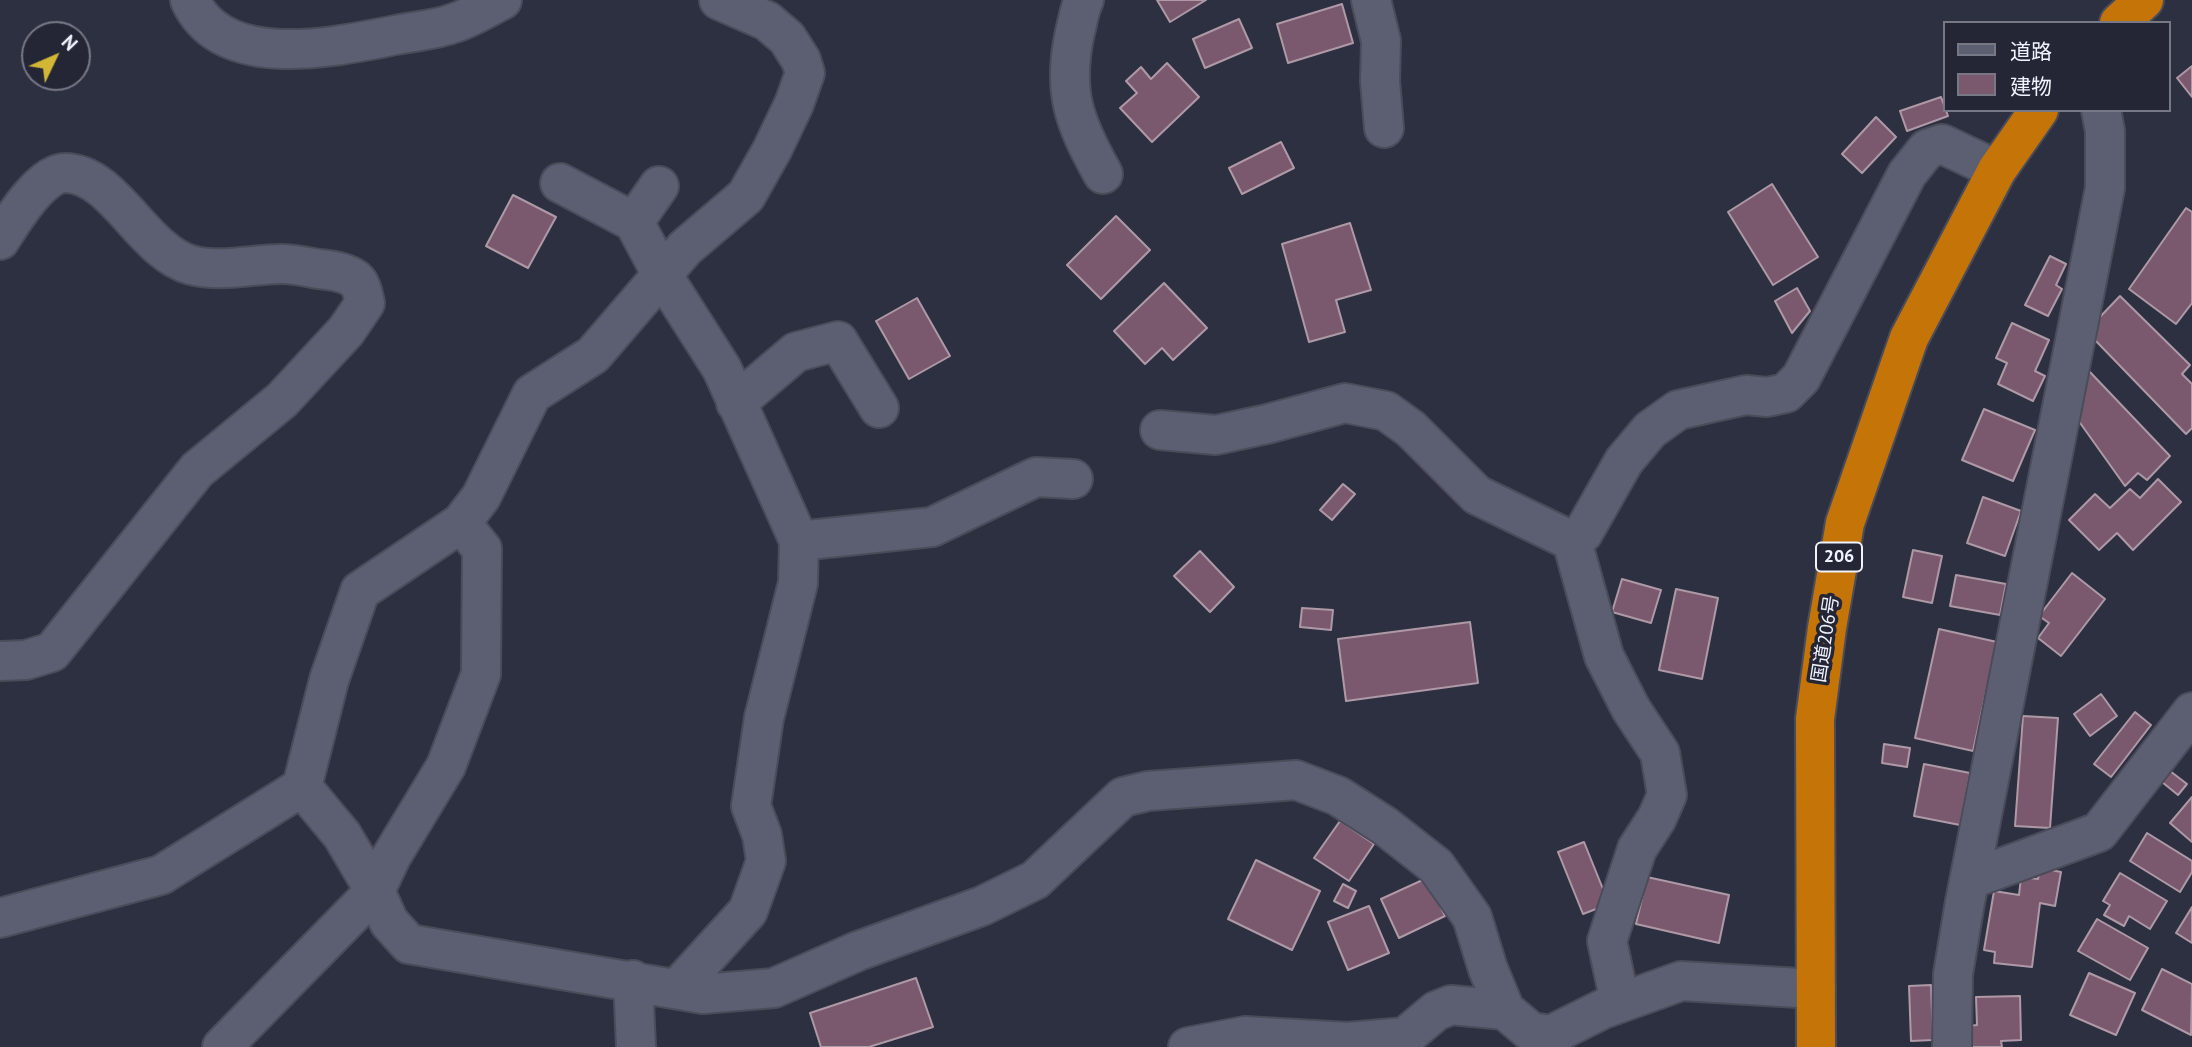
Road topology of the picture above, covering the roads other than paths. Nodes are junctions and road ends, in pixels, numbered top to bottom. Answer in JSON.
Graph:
{"nodes":[{"id":1,"x":190,"y":0,"type":"edge"},
{"id":2,"x":502,"y":0,"type":"edge"},
{"id":3,"x":719,"y":0,"type":"edge"},
{"id":4,"x":1084,"y":0,"type":"edge"},
{"id":5,"x":1371,"y":0,"type":"edge"},
{"id":6,"x":2144,"y":0,"type":"edge"},
{"id":7,"x":2121,"y":21,"type":"edge"},
{"id":8,"x":2038,"y":112,"type":"edge"},
{"id":9,"x":2101,"y":112,"type":"edge"},
{"id":10,"x":1384,"y":128,"type":"dead end"},
{"id":11,"x":1997,"y":170,"type":"junction"},
{"id":12,"x":1103,"y":174,"type":"dead end"},
{"id":13,"x":560,"y":183,"type":"dead end"},
{"id":14,"x":659,"y":186,"type":"dead end"},
{"id":15,"x":634,"y":222,"type":"junction"},
{"id":16,"x":0,"y":240,"type":"edge"},
{"id":17,"x":661,"y":273,"type":"junction"},
{"id":18,"x":736,"y":403,"type":"junction"},
{"id":19,"x":878,"y":408,"type":"dead end"},
{"id":20,"x":1160,"y":430,"type":"dead end"},
{"id":21,"x":1073,"y":479,"type":"dead end"},
{"id":22,"x":461,"y":523,"type":"junction"},
{"id":23,"x":799,"y":541,"type":"junction"},
{"id":24,"x":1572,"y":541,"type":"junction"},
{"id":25,"x":0,"y":661,"type":"edge"},
{"id":26,"x":2192,"y":712,"type":"edge"},
{"id":27,"x":302,"y":787,"type":"junction"},
{"id":28,"x":1970,"y":879,"type":"junction"},
{"id":29,"x":375,"y":891,"type":"junction"},
{"id":30,"x":0,"y":918,"type":"edge"},
{"id":31,"x":633,"y":980,"type":"junction"},
{"id":32,"x":677,"y":989,"type":"junction"},
{"id":33,"x":1815,"y":989,"type":"junction"},
{"id":34,"x":1620,"y":1002,"type":"junction"},
{"id":35,"x":1505,"y":1010,"type":"junction"},
{"id":36,"x":222,"y":1047,"type":"edge"},
{"id":37,"x":636,"y":1047,"type":"edge"},
{"id":38,"x":1188,"y":1047,"type":"edge"},
{"id":39,"x":1816,"y":1047,"type":"edge"},
{"id":40,"x":1952,"y":1047,"type":"edge"}],
"edges":[{"from":1,"to":2,"type":"street"},
{"from":3,"to":17,"type":"street"},
{"from":4,"to":12,"type":"street"},
{"from":5,"to":10,"type":"street"},
{"from":6,"to":7,"type":"highway"},
{"from":8,"to":11,"type":"highway","name":"国道206号","number":"206"},
{"from":9,"to":28,"type":"street"},
{"from":11,"to":24,"type":"street"},
{"from":11,"to":33,"type":"highway","name":"国道206号","number":"206"},
{"from":13,"to":15,"type":"street"},
{"from":14,"to":15,"type":"street"},
{"from":15,"to":17,"type":"street"},
{"from":16,"to":25,"type":"street"},
{"from":17,"to":18,"type":"street"},
{"from":17,"to":22,"type":"street"},
{"from":18,"to":19,"type":"street"},
{"from":18,"to":23,"type":"street"},
{"from":20,"to":24,"type":"street"},
{"from":21,"to":23,"type":"street"},
{"from":22,"to":27,"type":"street"},
{"from":22,"to":29,"type":"street"},
{"from":23,"to":32,"type":"street"},
{"from":24,"to":34,"type":"street"},
{"from":26,"to":28,"type":"street"},
{"from":27,"to":29,"type":"street"},
{"from":27,"to":30,"type":"street"},
{"from":28,"to":40,"type":"street"},
{"from":29,"to":31,"type":"street"},
{"from":29,"to":36,"type":"street"},
{"from":31,"to":32,"type":"street"},
{"from":31,"to":37,"type":"street"},
{"from":32,"to":35,"type":"street"},
{"from":33,"to":34,"type":"street"},
{"from":33,"to":39,"type":"highway","name":"国道206号","number":"206"},
{"from":34,"to":35,"type":"street"},
{"from":35,"to":38,"type":"street"}]}
